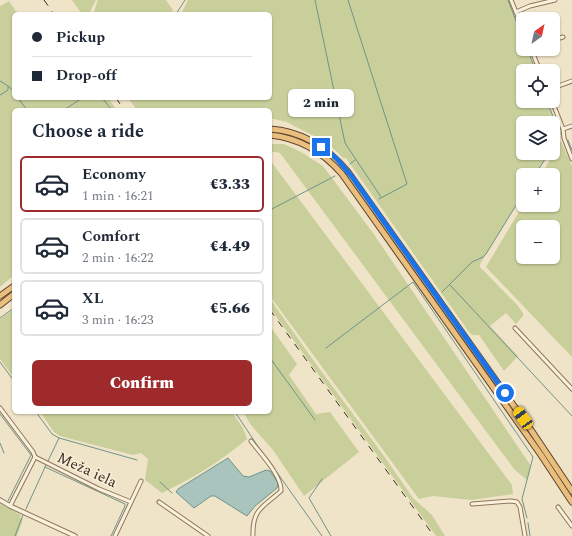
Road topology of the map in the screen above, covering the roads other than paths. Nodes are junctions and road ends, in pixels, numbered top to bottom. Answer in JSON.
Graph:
{"nodes":[{"id":1,"x":511,"y":0,"type":"edge"},
{"id":2,"x":555,"y":0,"type":"edge"},
{"id":3,"x":516,"y":12,"type":"joint"},
{"id":4,"x":563,"y":37,"type":"dead end"},
{"id":5,"x":560,"y":38,"type":"edge"},
{"id":6,"x":572,"y":81,"type":"edge"},
{"id":7,"x":560,"y":85,"type":"edge"},
{"id":8,"x":555,"y":108,"type":"edge"},
{"id":9,"x":572,"y":126,"type":"edge"},
{"id":10,"x":563,"y":128,"type":"junction"},
{"id":11,"x":272,"y":129,"type":"edge"},
{"id":12,"x":272,"y":136,"type":"edge"},
{"id":13,"x":572,"y":159,"type":"edge"},
{"id":14,"x":12,"y":287,"type":"edge"},
{"id":15,"x":0,"y":296,"type":"edge"},
{"id":16,"x":12,"y":296,"type":"edge"},
{"id":17,"x":0,"y":305,"type":"edge"},
{"id":18,"x":515,"y":328,"type":"dead end"},
{"id":19,"x":572,"y":388,"type":"edge"},
{"id":20,"x":0,"y":408,"type":"edge"},
{"id":21,"x":251,"y":441,"type":"dead end"},
{"id":22,"x":35,"y":457,"type":"junction"},
{"id":23,"x":554,"y":462,"type":"junction"},
{"id":24,"x":547,"y":465,"type":"junction"},
{"id":25,"x":141,"y":481,"type":"dead end"},
{"id":26,"x":572,"y":490,"type":"edge"},
{"id":27,"x":0,"y":500,"type":"edge"},
{"id":28,"x":131,"y":502,"type":"junction"},
{"id":29,"x":159,"y":502,"type":"dead end"},
{"id":30,"x":572,"y":502,"type":"edge"},
{"id":31,"x":472,"y":504,"type":"dead end"},
{"id":32,"x":10,"y":506,"type":"junction"},
{"id":33,"x":558,"y":507,"type":"dead end"},
{"id":34,"x":572,"y":526,"type":"edge"},
{"id":35,"x":74,"y":536,"type":"edge"},
{"id":36,"x":115,"y":536,"type":"edge"},
{"id":37,"x":208,"y":536,"type":"edge"},
{"id":38,"x":253,"y":536,"type":"edge"},
{"id":39,"x":525,"y":536,"type":"edge"}],
"edges":[{"from":1,"to":3,"type":"street"},
{"from":2,"to":3,"type":"street"},
{"from":4,"to":5,"type":"street"},
{"from":6,"to":7,"type":"street"},
{"from":8,"to":10,"type":"street"},
{"from":9,"to":10,"type":"street"},
{"from":10,"to":13,"type":"street"},
{"from":11,"to":23,"type":"highway"},
{"from":12,"to":24,"type":"highway"},
{"from":14,"to":15,"type":"highway"},
{"from":16,"to":17,"type":"highway"},
{"from":18,"to":19,"type":"street"},
{"from":20,"to":22,"type":"street","name":"Meža iela"},
{"from":21,"to":38,"type":"street"},
{"from":22,"to":28,"type":"street","name":"Meža iela"},
{"from":22,"to":32,"type":"street","name":"Meža iela"},
{"from":23,"to":24,"type":"highway"},
{"from":23,"to":26,"type":"highway"},
{"from":24,"to":30,"type":"highway"},
{"from":25,"to":28,"type":"street"},
{"from":27,"to":32,"type":"street"},
{"from":28,"to":36,"type":"street"},
{"from":29,"to":37,"type":"street"},
{"from":31,"to":39,"type":"street"},
{"from":32,"to":35,"type":"street"},
{"from":33,"to":34,"type":"street"}]}
